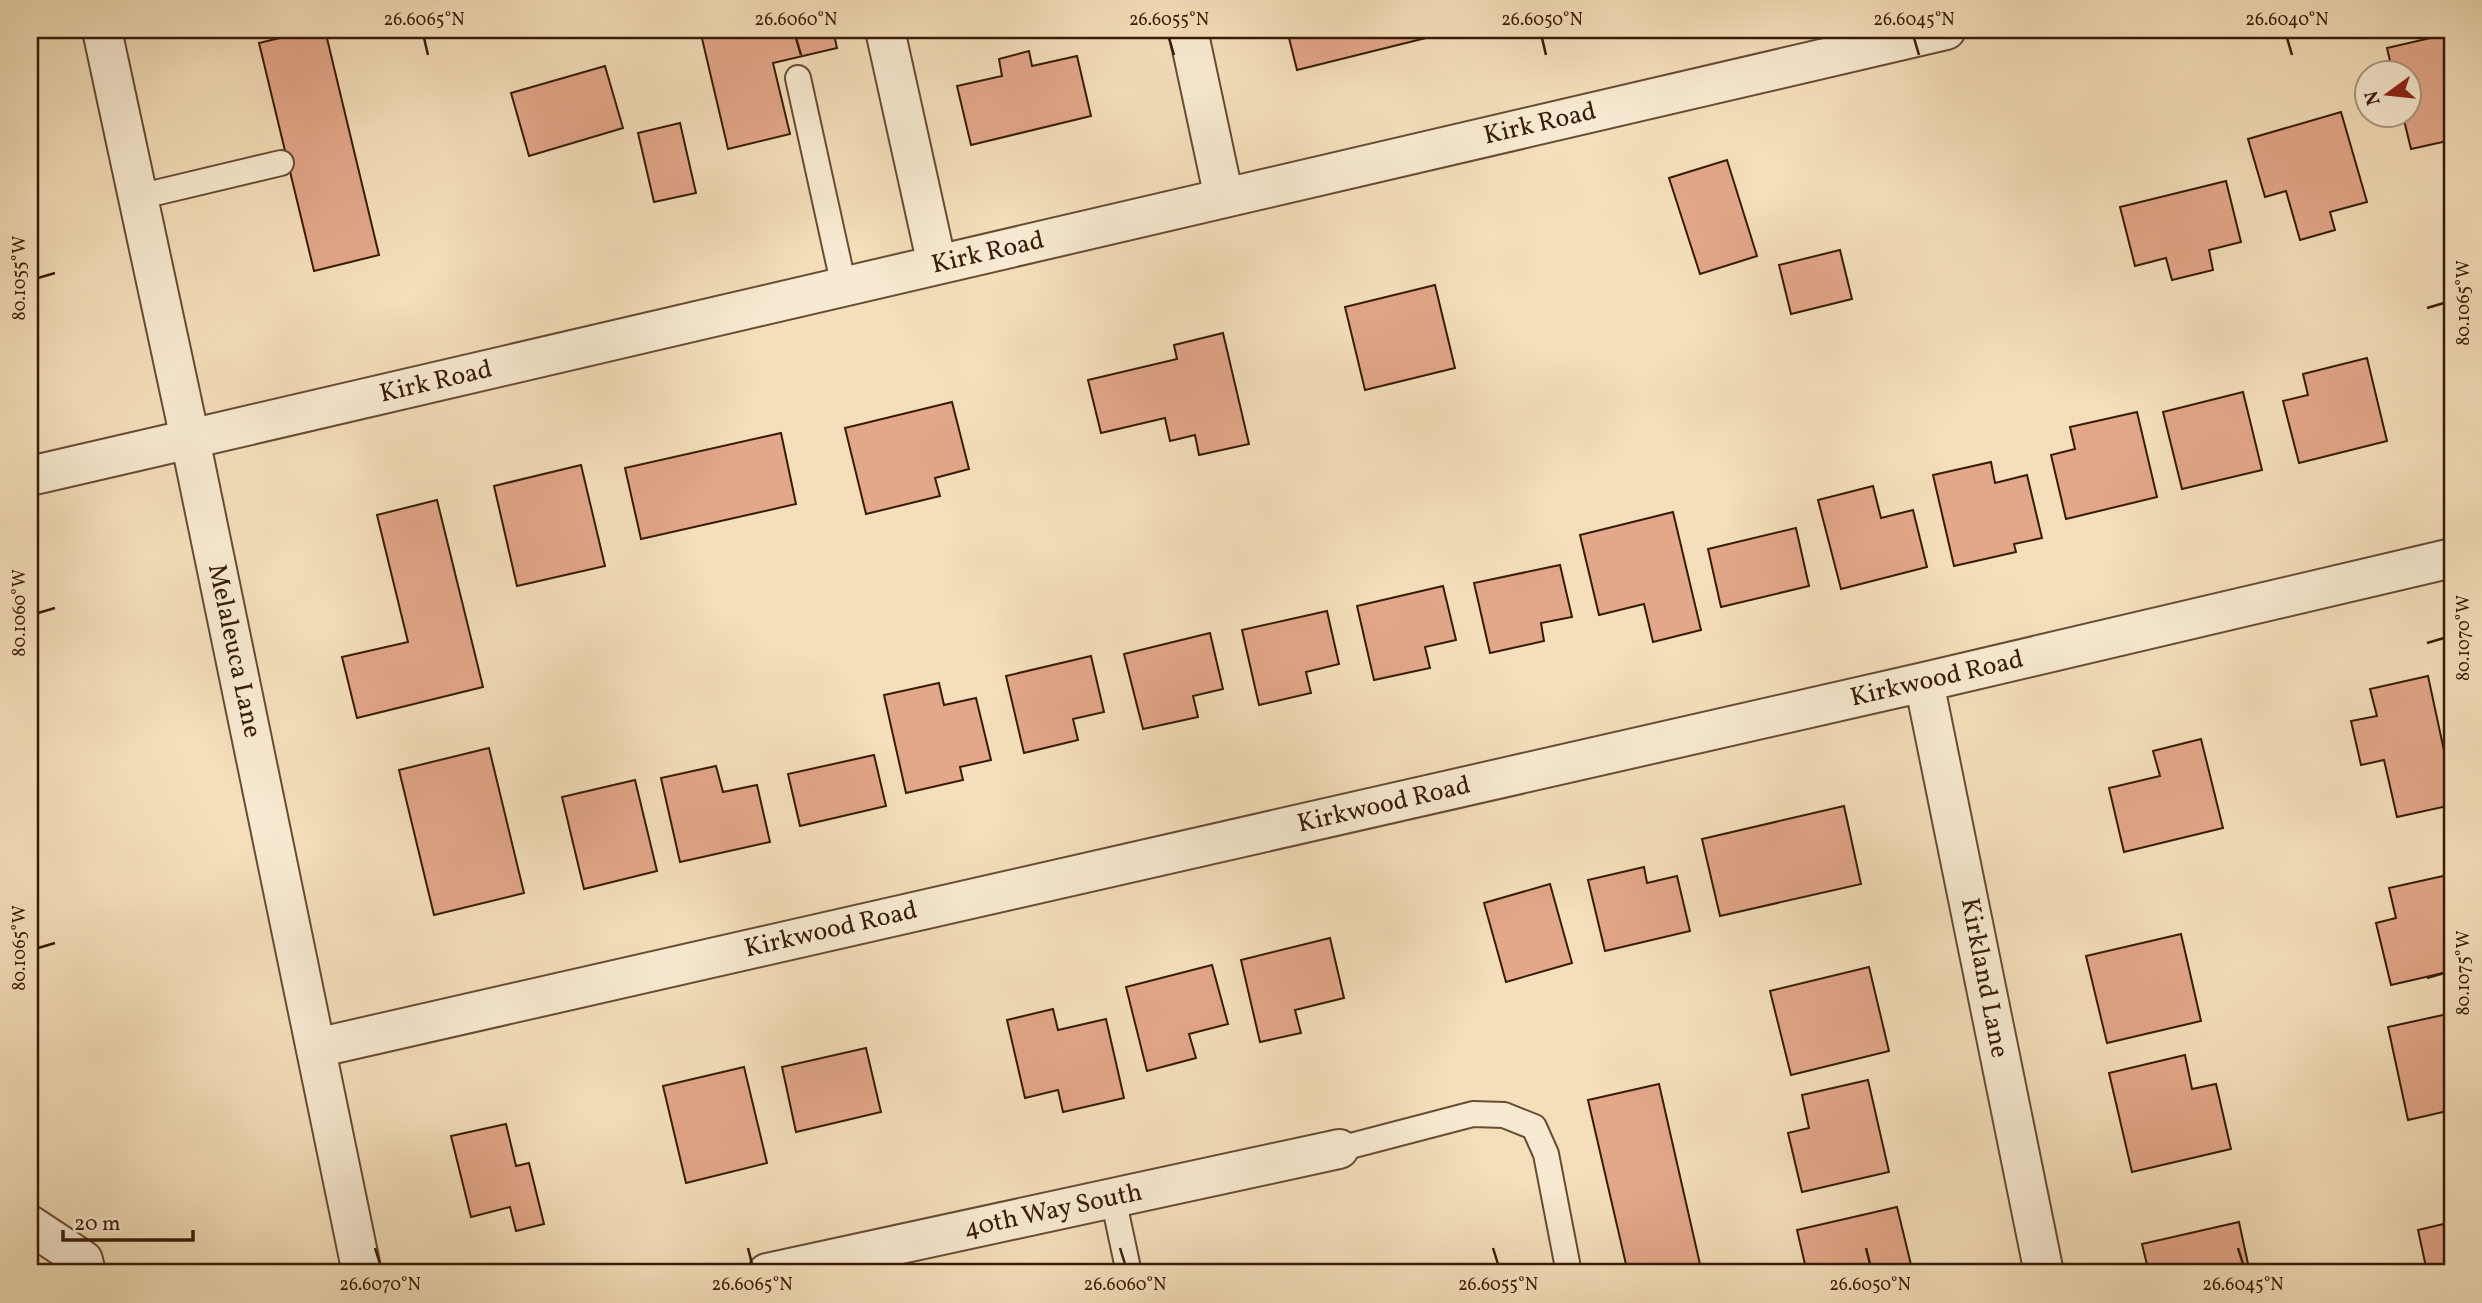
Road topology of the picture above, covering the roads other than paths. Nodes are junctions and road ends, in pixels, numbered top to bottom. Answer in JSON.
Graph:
{"nodes":[{"id":1,"x":102,"y":30,"type":"edge"},
{"id":2,"x":885,"y":30,"type":"edge"},
{"id":3,"x":1188,"y":30,"type":"edge"},
{"id":4,"x":1946,"y":30,"type":"edge"},
{"id":5,"x":798,"y":78,"type":"dead end"},
{"id":6,"x":281,"y":163,"type":"dead end"},
{"id":7,"x":138,"y":197,"type":"junction"},
{"id":8,"x":1224,"y":198,"type":"junction"},
{"id":9,"x":937,"y":265,"type":"junction"},
{"id":10,"x":844,"y":287,"type":"junction"},
{"id":11,"x":190,"y":439,"type":"junction"},
{"id":12,"x":30,"y":476,"type":"edge"},
{"id":13,"x":2452,"y":558,"type":"edge"},
{"id":14,"x":1924,"y":682,"type":"junction"},
{"id":15,"x":316,"y":1048,"type":"junction"},
{"id":16,"x":1339,"y":1149,"type":"joint"},
{"id":17,"x":1113,"y":1198,"type":"junction"},
{"id":18,"x":30,"y":1225,"type":"edge"},
{"id":19,"x":86,"y":1273,"type":"edge"},
{"id":20,"x":362,"y":1273,"type":"edge"},
{"id":21,"x":767,"y":1273,"type":"edge"},
{"id":22,"x":1129,"y":1273,"type":"edge"},
{"id":23,"x":1569,"y":1273,"type":"edge"},
{"id":24,"x":2044,"y":1273,"type":"edge"}],
"edges":[{"from":1,"to":7,"type":"street","name":"Melaleuca Lane"},
{"from":2,"to":9,"type":"street"},
{"from":3,"to":8,"type":"street"},
{"from":4,"to":8,"type":"street","name":"Kirk Road"},
{"from":5,"to":10,"type":"lane"},
{"from":6,"to":7,"type":"lane"},
{"from":7,"to":11,"type":"street","name":"Melaleuca Lane"},
{"from":8,"to":9,"type":"street","name":"Kirk Road"},
{"from":9,"to":10,"type":"street","name":"Kirk Road"},
{"from":10,"to":11,"type":"street","name":"Kirk Road"},
{"from":11,"to":12,"type":"street","name":"Kirk Road"},
{"from":11,"to":15,"type":"street","name":"Melaleuca Lane"},
{"from":13,"to":14,"type":"street","name":"Kirkwood Road"},
{"from":14,"to":15,"type":"street","name":"Kirkwood Road"},
{"from":14,"to":24,"type":"street","name":"Kirkland Lane"},
{"from":15,"to":20,"type":"street","name":"Melaleuca Lane"},
{"from":16,"to":17,"type":"street","name":"40th Way South"},
{"from":16,"to":23,"type":"lane"},
{"from":17,"to":21,"type":"street","name":"40th Way South"},
{"from":17,"to":22,"type":"lane"},
{"from":18,"to":19,"type":"street"}]}
